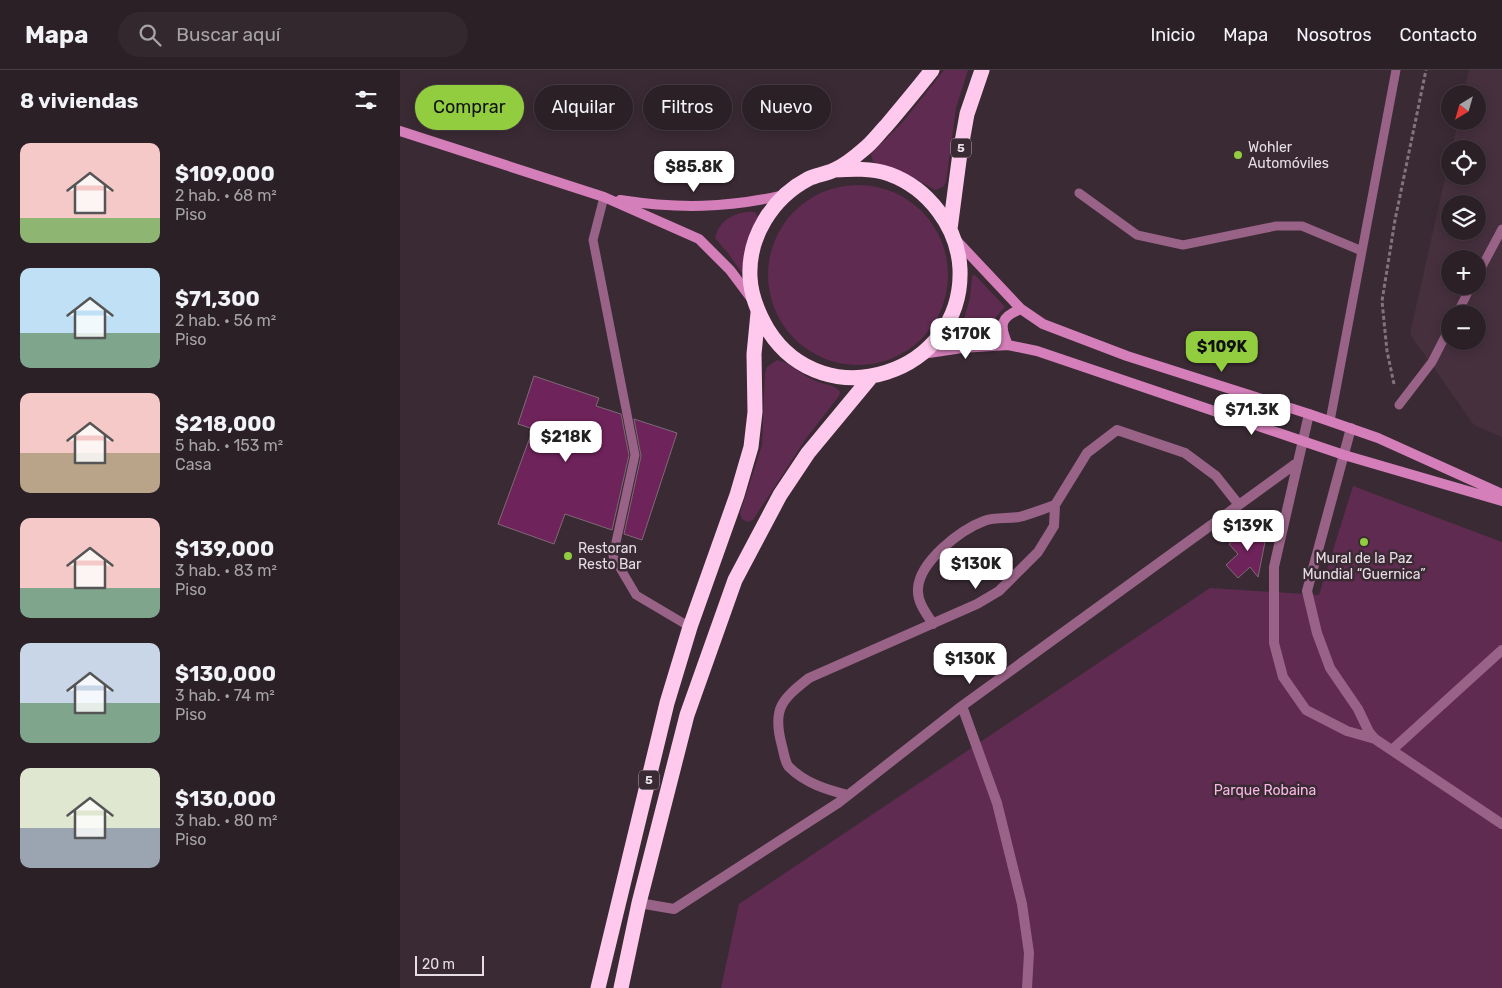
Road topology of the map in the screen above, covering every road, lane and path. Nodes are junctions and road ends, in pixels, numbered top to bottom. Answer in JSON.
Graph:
{"nodes":[{"id":1,"x":932,"y":70,"type":"edge"},
{"id":2,"x":982,"y":70,"type":"edge"},
{"id":3,"x":1396,"y":70,"type":"edge"},
{"id":4,"x":1426,"y":70,"type":"edge"},
{"id":5,"x":400,"y":131,"type":"edge"},
{"id":6,"x":834,"y":170,"type":"junction"},
{"id":7,"x":1079,"y":193,"type":"dead end"},
{"id":8,"x":785,"y":194,"type":"junction"},
{"id":9,"x":604,"y":197,"type":"junction"},
{"id":10,"x":1502,"y":229,"type":"edge"},
{"id":11,"x":952,"y":233,"type":"junction"},
{"id":12,"x":1362,"y":251,"type":"junction"},
{"id":13,"x":1486,"y":259,"type":"edge"},
{"id":14,"x":756,"y":307,"type":"junction"},
{"id":15,"x":1021,"y":309,"type":"junction"},
{"id":16,"x":1441,"y":344,"type":"edge"},
{"id":17,"x":1008,"y":345,"type":"junction"},
{"id":18,"x":922,"y":354,"type":"junction"},
{"id":19,"x":871,"y":377,"type":"junction"},
{"id":20,"x":1399,"y":405,"type":"joint"},
{"id":21,"x":1309,"y":414,"type":"junction"},
{"id":22,"x":1330,"y":421,"type":"junction"},
{"id":23,"x":1351,"y":428,"type":"junction"},
{"id":24,"x":1303,"y":440,"type":"junction"},
{"id":25,"x":1344,"y":455,"type":"junction"},
{"id":26,"x":1298,"y":462,"type":"junction"},
{"id":27,"x":1502,"y":494,"type":"edge"},
{"id":28,"x":1502,"y":501,"type":"edge"},
{"id":29,"x":1055,"y":505,"type":"junction"},
{"id":30,"x":1239,"y":505,"type":"junction"},
{"id":31,"x":933,"y":624,"type":"junction"},
{"id":32,"x":690,"y":627,"type":"junction"},
{"id":33,"x":1502,"y":650,"type":"edge"},
{"id":34,"x":962,"y":706,"type":"junction"},
{"id":35,"x":1375,"y":739,"type":"junction"},
{"id":36,"x":1392,"y":750,"type":"junction"},
{"id":37,"x":848,"y":795,"type":"junction"},
{"id":38,"x":1502,"y":824,"type":"edge"},
{"id":39,"x":639,"y":903,"type":"junction"},
{"id":40,"x":598,"y":988,"type":"edge"},
{"id":41,"x":621,"y":988,"type":"edge"},
{"id":42,"x":1027,"y":988,"type":"edge"}],
"edges":[{"from":1,"to":6,"type":"highway"},
{"from":2,"to":11,"type":"highway","number":"5"},
{"from":3,"to":12,"type":"lane"},
{"from":4,"to":20,"type":"path"},
{"from":5,"to":9,"type":"street"},
{"from":6,"to":8,"type":"highway"},
{"from":6,"to":11,"type":"highway"},
{"from":7,"to":12,"type":"lane"},
{"from":8,"to":9,"type":"street"},
{"from":8,"to":14,"type":"highway"},
{"from":9,"to":14,"type":"street"},
{"from":9,"to":32,"type":"lane"},
{"from":10,"to":13,"type":"lane"},
{"from":11,"to":15,"type":"street"},
{"from":11,"to":18,"type":"highway"},
{"from":12,"to":22,"type":"lane"},
{"from":14,"to":19,"type":"highway"},
{"from":14,"to":32,"type":"highway","number":"5"},
{"from":15,"to":17,"type":"street"},
{"from":15,"to":21,"type":"street"},
{"from":16,"to":20,"type":"lane"},
{"from":17,"to":18,"type":"street"},
{"from":17,"to":24,"type":"street"},
{"from":18,"to":19,"type":"highway"},
{"from":19,"to":39,"type":"highway","number":"5"},
{"from":21,"to":22,"type":"street"},
{"from":21,"to":24,"type":"street"},
{"from":22,"to":23,"type":"street"},
{"from":23,"to":25,"type":"street"},
{"from":23,"to":27,"type":"street"},
{"from":24,"to":25,"type":"street"},
{"from":24,"to":26,"type":"street"},
{"from":25,"to":28,"type":"street"},
{"from":25,"to":35,"type":"street"},
{"from":26,"to":30,"type":"street"},
{"from":26,"to":35,"type":"street"},
{"from":29,"to":30,"type":"street"},
{"from":29,"to":31,"type":"street"},
{"from":29,"to":31,"type":"street"},
{"from":30,"to":34,"type":"street"},
{"from":31,"to":37,"type":"street"},
{"from":32,"to":40,"type":"highway","number":"5"},
{"from":33,"to":36,"type":"street"},
{"from":34,"to":37,"type":"street"},
{"from":34,"to":42,"type":"street"},
{"from":35,"to":36,"type":"street"},
{"from":36,"to":38,"type":"street"},
{"from":37,"to":39,"type":"street"},
{"from":39,"to":41,"type":"highway","number":"5"}]}
